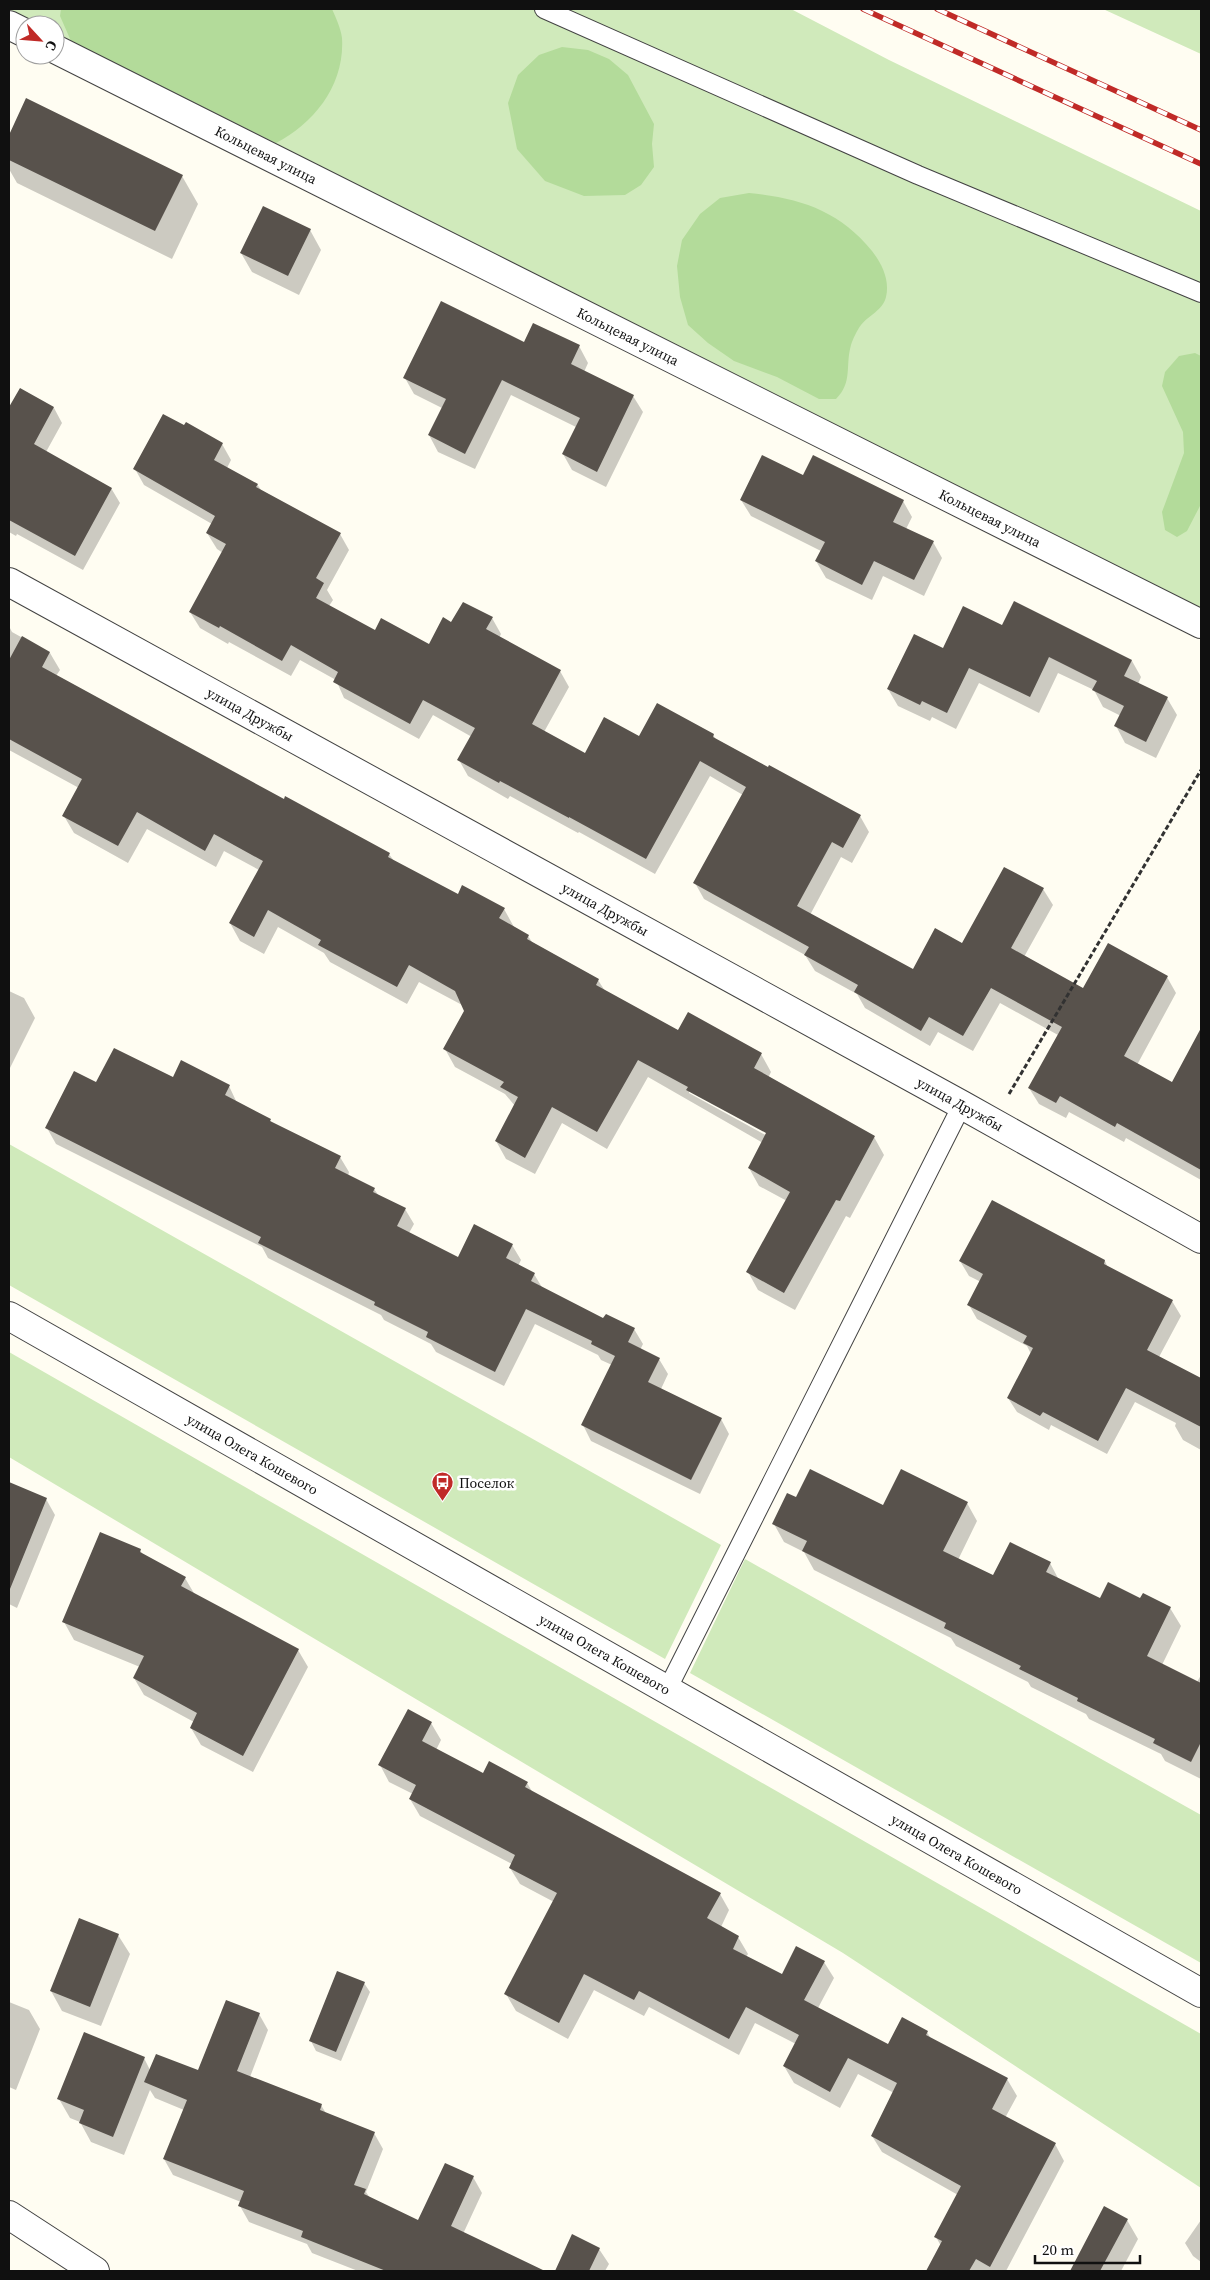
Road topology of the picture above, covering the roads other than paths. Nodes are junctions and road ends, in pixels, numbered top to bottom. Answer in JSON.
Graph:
{"nodes":[{"id":1,"x":544,"y":9,"type":"edge"},
{"id":2,"x":65,"y":53,"type":"edge"},
{"id":3,"x":1201,"y":293,"type":"edge"},
{"id":4,"x":9,"y":582,"type":"edge"},
{"id":5,"x":1201,"y":624,"type":"edge"},
{"id":6,"x":962,"y":1105,"type":"junction"},
{"id":7,"x":1201,"y":1240,"type":"edge"},
{"id":8,"x":9,"y":1316,"type":"edge"},
{"id":9,"x":667,"y":1690,"type":"junction"},
{"id":10,"x":1201,"y":1992,"type":"edge"},
{"id":11,"x":9,"y":2215,"type":"edge"},
{"id":12,"x":95,"y":2271,"type":"edge"}],
"edges":[{"from":1,"to":3,"type":"lane"},
{"from":2,"to":5,"type":"street","name":"Кольцевая улица"},
{"from":4,"to":6,"type":"street","name":"улица Дружбы"},
{"from":6,"to":7,"type":"street","name":"улица Дружбы"},
{"from":6,"to":9,"type":"lane"},
{"from":8,"to":9,"type":"street","name":"улица Олега Кошевого"},
{"from":9,"to":10,"type":"street","name":"улица Олега Кошевого"},
{"from":11,"to":12,"type":"street"}]}
